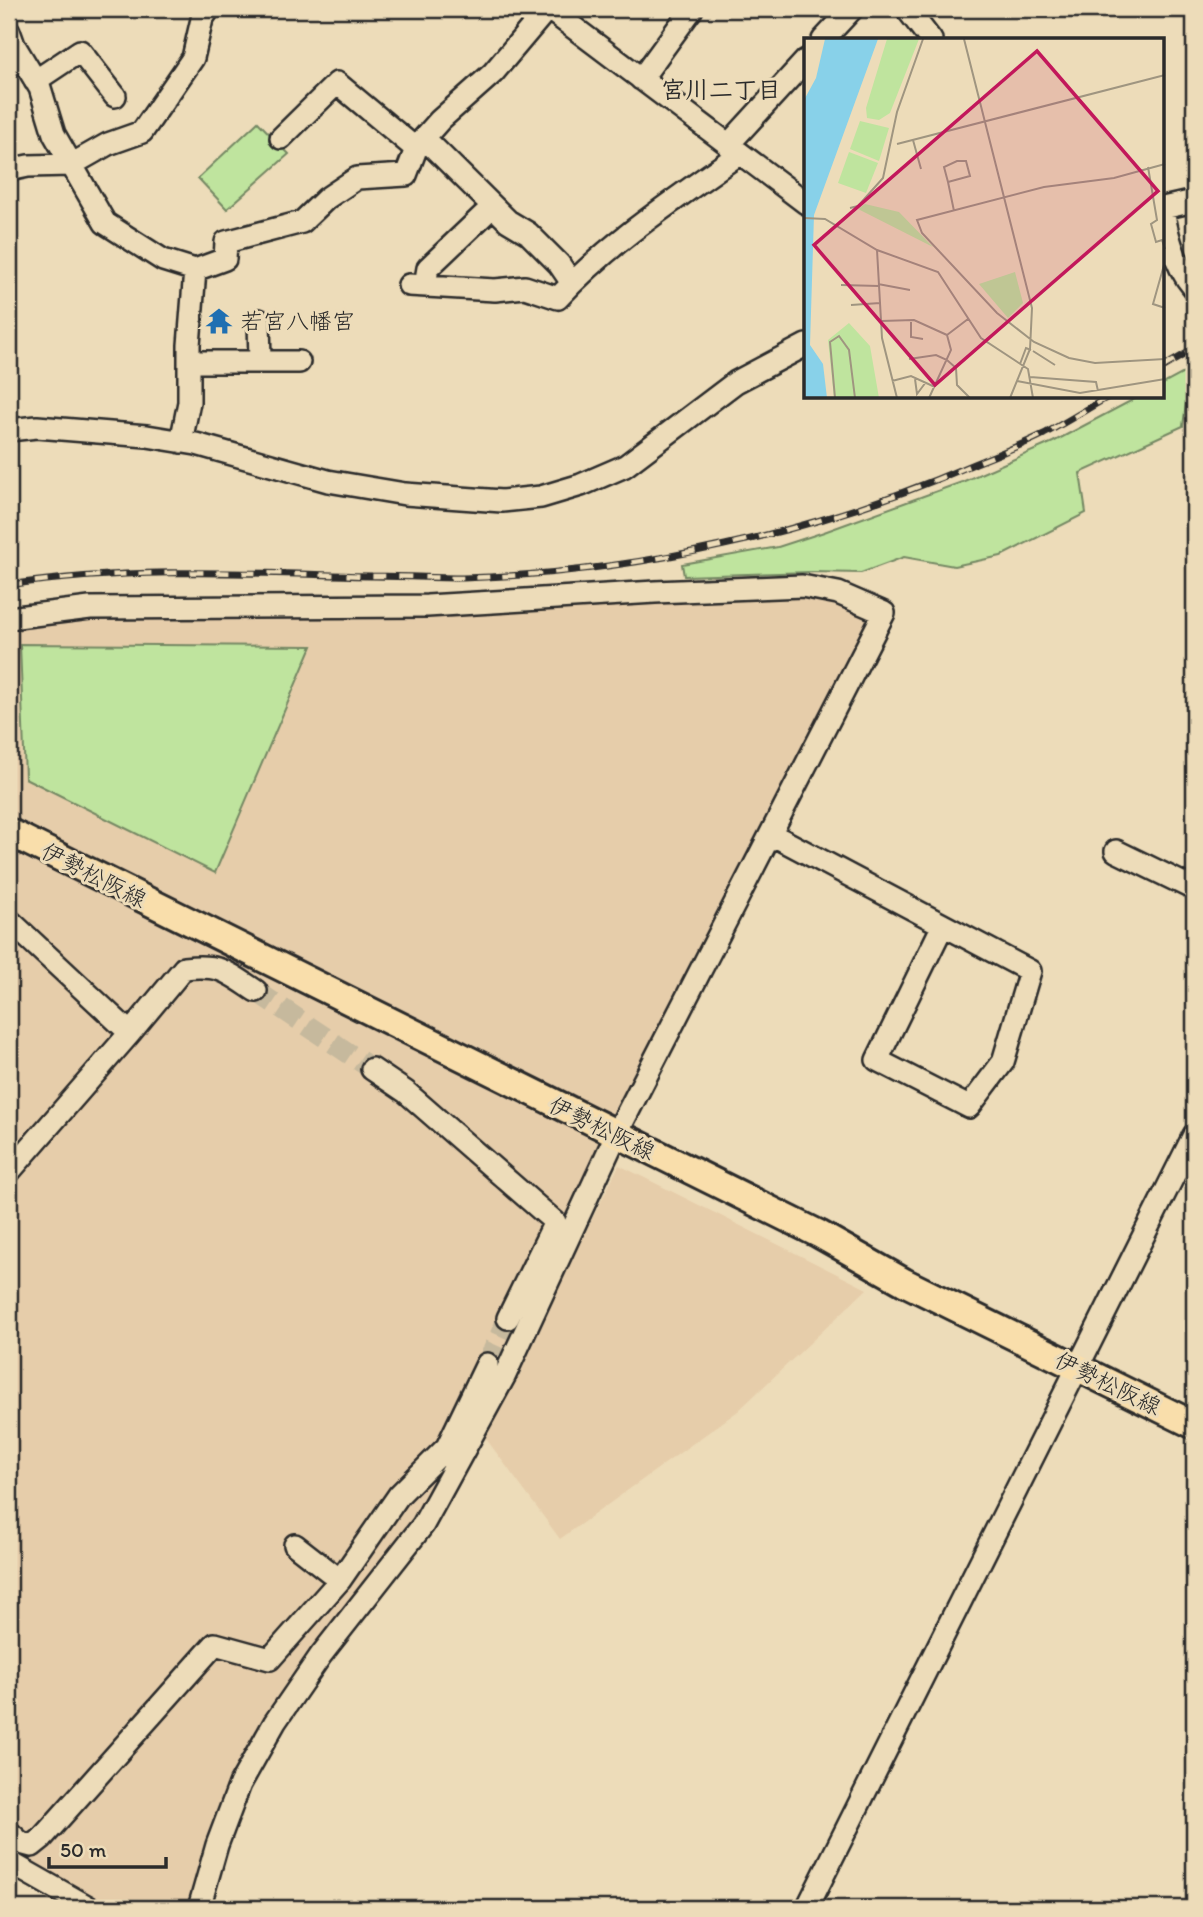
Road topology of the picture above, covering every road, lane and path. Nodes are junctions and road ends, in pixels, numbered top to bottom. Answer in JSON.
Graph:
{"nodes":[{"id":1,"x":209,"y":9,"type":"edge"},
{"id":2,"x":548,"y":9,"type":"edge"},
{"id":3,"x":692,"y":9,"type":"edge"},
{"id":4,"x":852,"y":9,"type":"edge"},
{"id":5,"x":908,"y":9,"type":"edge"},
{"id":6,"x":9,"y":31,"type":"edge"},
{"id":7,"x":825,"y":38,"type":"edge"},
{"id":8,"x":930,"y":38,"type":"edge"},
{"id":9,"x":804,"y":62,"type":"edge"},
{"id":10,"x":641,"y":79,"type":"junction"},
{"id":11,"x":35,"y":80,"type":"junction"},
{"id":12,"x":115,"y":96,"type":"dead end"},
{"id":13,"x":281,"y":138,"type":"dead end"},
{"id":14,"x":420,"y":144,"type":"junction"},
{"id":15,"x":733,"y":149,"type":"junction"},
{"id":16,"x":71,"y":165,"type":"junction"},
{"id":17,"x":9,"y":170,"type":"edge"},
{"id":18,"x":1194,"y":201,"type":"edge"},
{"id":19,"x":804,"y":202,"type":"edge"},
{"id":20,"x":492,"y":207,"type":"junction"},
{"id":21,"x":1164,"y":208,"type":"edge"},
{"id":22,"x":1164,"y":215,"type":"edge"},
{"id":23,"x":195,"y":270,"type":"junction"},
{"id":24,"x":572,"y":283,"type":"junction"},
{"id":25,"x":1194,"y":288,"type":"edge"},
{"id":26,"x":259,"y":320,"type":"dead end"},
{"id":27,"x":804,"y":346,"type":"edge"},
{"id":28,"x":189,"y":362,"type":"junction"},
{"id":29,"x":260,"y":362,"type":"junction"},
{"id":30,"x":299,"y":362,"type":"dead end"},
{"id":31,"x":9,"y":430,"type":"edge"},
{"id":32,"x":181,"y":442,"type":"junction"},
{"id":33,"x":9,"y":618,"type":"edge"},
{"id":34,"x":9,"y":832,"type":"edge"},
{"id":35,"x":771,"y":834,"type":"junction"},
{"id":36,"x":1116,"y":851,"type":"dead end"},
{"id":37,"x":1194,"y":889,"type":"edge"},
{"id":38,"x":9,"y":920,"type":"edge"},
{"id":39,"x":943,"y":925,"type":"junction"},
{"id":40,"x":256,"y":991,"type":"tunnel mouth"},
{"id":41,"x":130,"y":1033,"type":"junction"},
{"id":42,"x":372,"y":1069,"type":"tunnel mouth"},
{"id":43,"x":616,"y":1135,"type":"junction"},
{"id":44,"x":1194,"y":1135,"type":"edge"},
{"id":45,"x":9,"y":1172,"type":"edge"},
{"id":46,"x":508,"y":1318,"type":"tunnel mouth"},
{"id":47,"x":487,"y":1364,"type":"tunnel mouth"},
{"id":48,"x":1077,"y":1367,"type":"junction"},
{"id":49,"x":1194,"y":1425,"type":"edge"},
{"id":50,"x":295,"y":1545,"type":"dead end"},
{"id":51,"x":340,"y":1580,"type":"junction"},
{"id":52,"x":9,"y":1832,"type":"edge"},
{"id":53,"x":9,"y":1862,"type":"edge"},
{"id":54,"x":90,"y":1908,"type":"edge"},
{"id":55,"x":199,"y":1908,"type":"edge"},
{"id":56,"x":807,"y":1908,"type":"edge"}],
"edges":[{"from":1,"to":16,"type":"street"},
{"from":2,"to":10,"type":"street"},
{"from":2,"to":14,"type":"street"},
{"from":3,"to":10,"type":"street"},
{"from":4,"to":7,"type":"street"},
{"from":5,"to":8,"type":"street"},
{"from":6,"to":11,"type":"street"},
{"from":9,"to":15,"type":"street"},
{"from":10,"to":15,"type":"street"},
{"from":11,"to":12,"type":"street"},
{"from":11,"to":16,"type":"street"},
{"from":13,"to":14,"type":"street"},
{"from":14,"to":20,"type":"street"},
{"from":14,"to":23,"type":"street"},
{"from":15,"to":19,"type":"street"},
{"from":15,"to":24,"type":"street"},
{"from":16,"to":17,"type":"street"},
{"from":16,"to":23,"type":"street"},
{"from":18,"to":21,"type":"street"},
{"from":20,"to":24,"type":"street"},
{"from":20,"to":24,"type":"street"},
{"from":22,"to":25,"type":"street"},
{"from":23,"to":28,"type":"street"},
{"from":26,"to":29,"type":"street"},
{"from":27,"to":32,"type":"street"},
{"from":28,"to":29,"type":"street"},
{"from":28,"to":32,"type":"street"},
{"from":29,"to":30,"type":"street"},
{"from":31,"to":32,"type":"street"},
{"from":33,"to":35,"type":"street"},
{"from":34,"to":43,"type":"main road","name":"伊勢松阪線"},
{"from":35,"to":39,"type":"street"},
{"from":35,"to":43,"type":"street"},
{"from":36,"to":37,"type":"street"},
{"from":38,"to":41,"type":"street"},
{"from":39,"to":39,"type":"street"},
{"from":40,"to":41,"type":"street"},
{"from":41,"to":45,"type":"street"},
{"from":42,"to":46,"type":"street"},
{"from":43,"to":48,"type":"main road","name":"伊勢松阪線"},
{"from":43,"to":55,"type":"street"},
{"from":44,"to":48,"type":"street"},
{"from":47,"to":51,"type":"street"},
{"from":48,"to":49,"type":"main road","name":"伊勢松阪線"},
{"from":48,"to":56,"type":"street"},
{"from":50,"to":51,"type":"street"},
{"from":51,"to":52,"type":"street"},
{"from":53,"to":54,"type":"street"}]}
